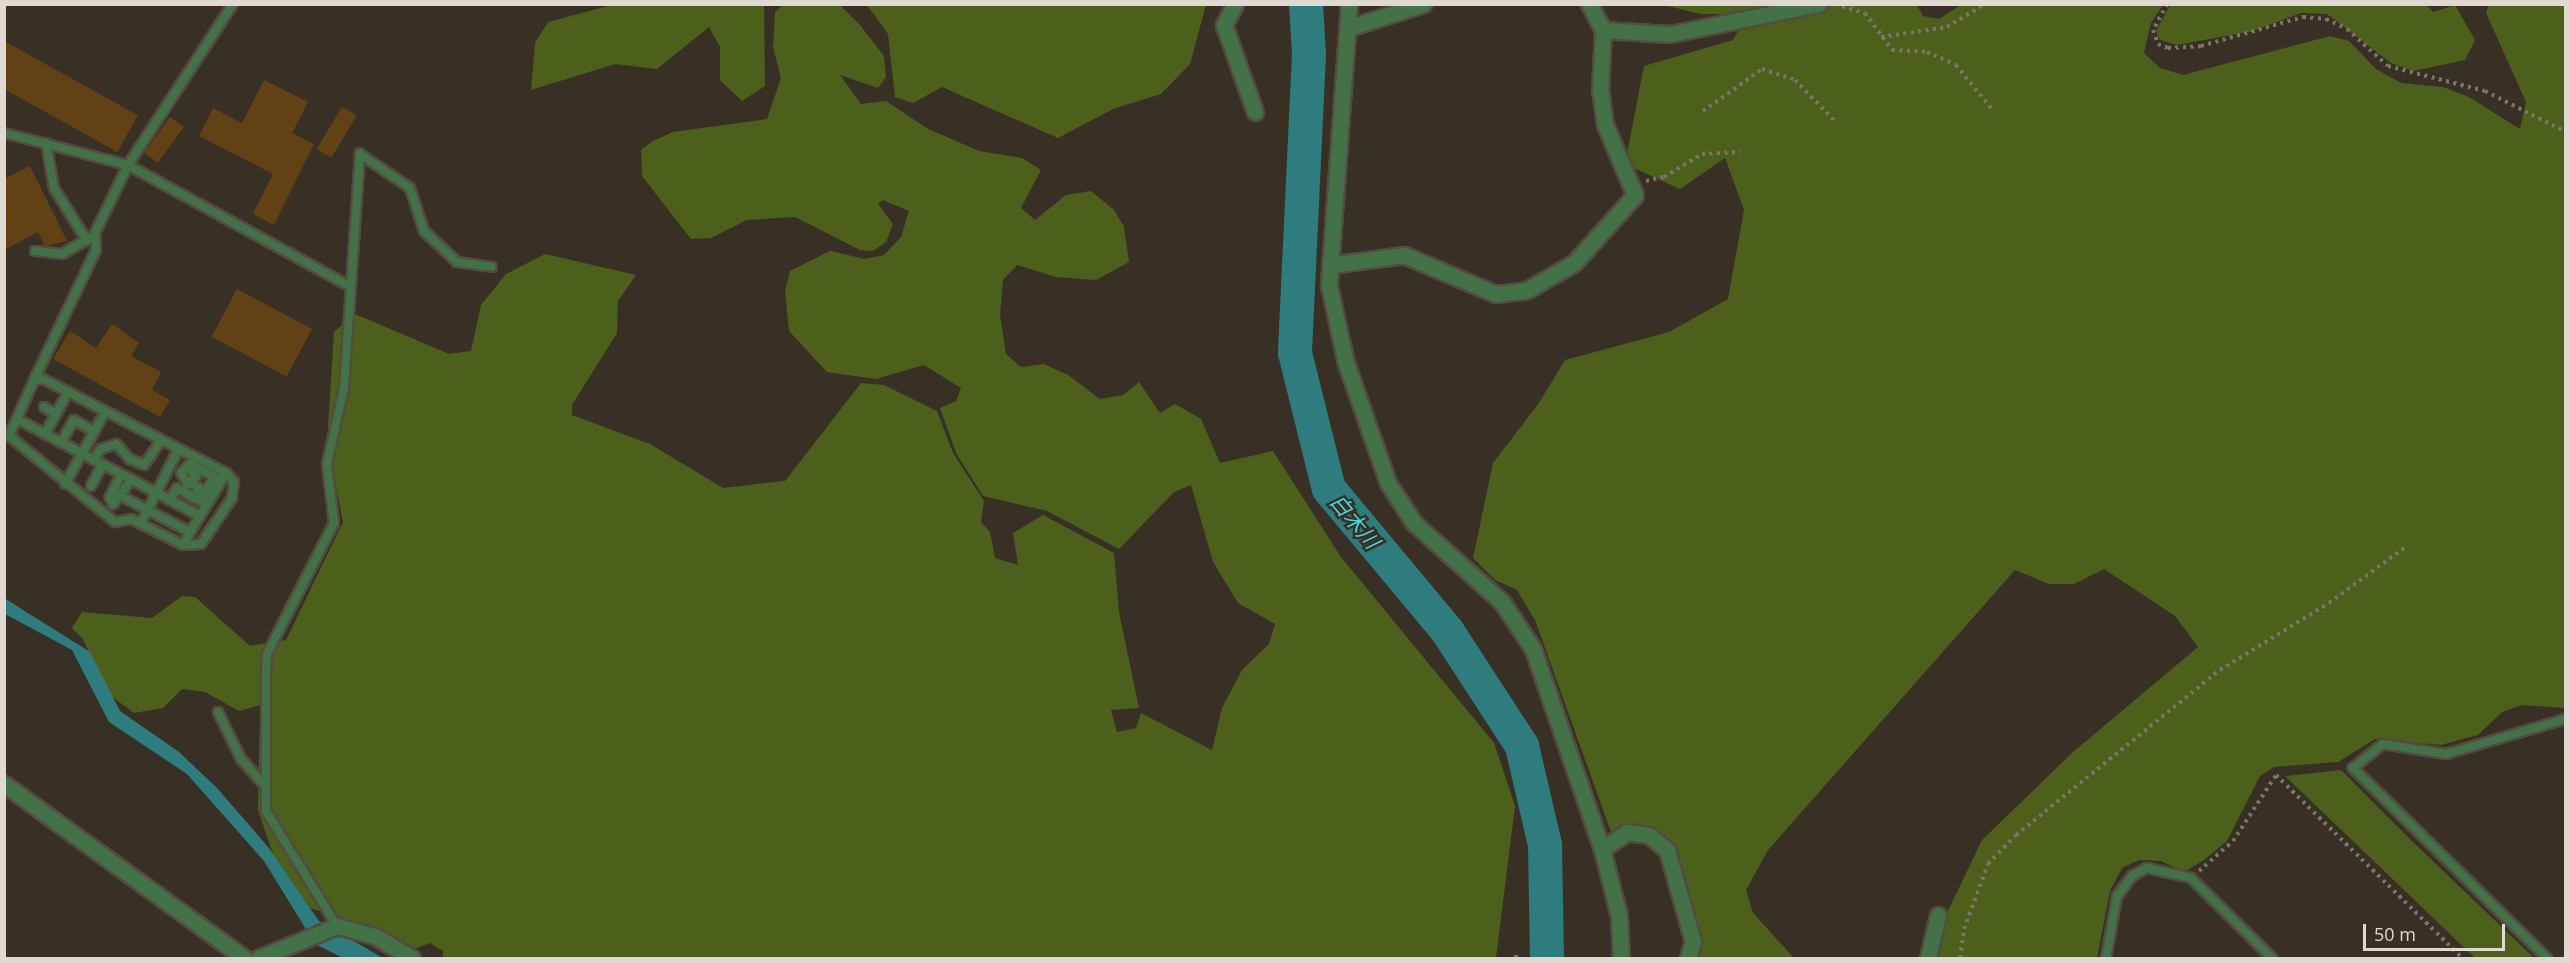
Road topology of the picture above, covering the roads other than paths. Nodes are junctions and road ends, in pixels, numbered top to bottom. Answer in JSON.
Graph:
{"nodes":[{"id":1,"x":233,"y":4,"type":"edge"},
{"id":2,"x":1235,"y":4,"type":"edge"},
{"id":3,"x":1349,"y":4,"type":"edge"},
{"id":4,"x":1423,"y":4,"type":"edge"},
{"id":5,"x":1589,"y":4,"type":"edge"},
{"id":6,"x":1819,"y":4,"type":"edge"},
{"id":7,"x":1351,"y":27,"type":"junction"},
{"id":8,"x":1603,"y":30,"type":"junction"},
{"id":9,"x":1255,"y":112,"type":"dead end"},
{"id":10,"x":4,"y":133,"type":"edge"},
{"id":11,"x":46,"y":143,"type":"junction"},
{"id":12,"x":128,"y":165,"type":"junction"},
{"id":13,"x":95,"y":233,"type":"junction"},
{"id":14,"x":87,"y":241,"type":"junction"},
{"id":15,"x":35,"y":251,"type":"dead end"},
{"id":16,"x":1330,"y":265,"type":"junction"},
{"id":17,"x":492,"y":267,"type":"dead end"},
{"id":18,"x":347,"y":285,"type":"junction"},
{"id":19,"x":34,"y":380,"type":"junction"},
{"id":20,"x":68,"y":392,"type":"junction"},
{"id":21,"x":44,"y":407,"type":"dead end"},
{"id":22,"x":105,"y":412,"type":"junction"},
{"id":23,"x":56,"y":414,"type":"junction"},
{"id":24,"x":17,"y":419,"type":"junction"},
{"id":25,"x":94,"y":430,"type":"junction"},
{"id":26,"x":45,"y":434,"type":"junction"},
{"id":27,"x":161,"y":441,"type":"junction"},
{"id":28,"x":61,"y":443,"type":"junction"},
{"id":29,"x":178,"y":450,"type":"junction"},
{"id":30,"x":84,"y":455,"type":"junction"},
{"id":31,"x":93,"y":460,"type":"junction"},
{"id":32,"x":102,"y":465,"type":"junction"},
{"id":33,"x":226,"y":473,"type":"junction"},
{"id":34,"x":121,"y":475,"type":"junction"},
{"id":35,"x":217,"y":479,"type":"junction"},
{"id":36,"x":131,"y":480,"type":"junction"},
{"id":37,"x":190,"y":483,"type":"junction"},
{"id":38,"x":65,"y":484,"type":"junction"},
{"id":39,"x":91,"y":486,"type":"dead end"},
{"id":40,"x":185,"y":493,"type":"junction"},
{"id":41,"x":156,"y":494,"type":"junction"},
{"id":42,"x":123,"y":497,"type":"junction"},
{"id":43,"x":195,"y":498,"type":"junction"},
{"id":44,"x":169,"y":500,"type":"junction"},
{"id":45,"x":148,"y":511,"type":"junction"},
{"id":46,"x":200,"y":516,"type":"junction"},
{"id":47,"x":141,"y":523,"type":"junction"},
{"id":48,"x":190,"y":532,"type":"junction"},
{"id":49,"x":183,"y":545,"type":"junction"},
{"id":50,"x":218,"y":712,"type":"dead end"},
{"id":51,"x":2565,"y":719,"type":"edge"},
{"id":52,"x":4,"y":783,"type":"edge"},
{"id":53,"x":265,"y":786,"type":"junction"},
{"id":54,"x":1602,"y":849,"type":"junction"},
{"id":55,"x":1938,"y":915,"type":"dead end"},
{"id":56,"x":337,"y":926,"type":"junction"},
{"id":57,"x":244,"y":958,"type":"edge"},
{"id":58,"x":258,"y":958,"type":"edge"},
{"id":59,"x":412,"y":958,"type":"edge"},
{"id":60,"x":1621,"y":958,"type":"edge"},
{"id":61,"x":1688,"y":958,"type":"edge"},
{"id":62,"x":1928,"y":958,"type":"edge"},
{"id":63,"x":2106,"y":958,"type":"edge"},
{"id":64,"x":2272,"y":958,"type":"edge"},
{"id":65,"x":2547,"y":958,"type":"edge"}],
"edges":[{"from":1,"to":12,"type":"lane"},
{"from":2,"to":9,"type":"street"},
{"from":3,"to":7,"type":"street"},
{"from":4,"to":7,"type":"street"},
{"from":5,"to":8,"type":"street"},
{"from":6,"to":8,"type":"street"},
{"from":7,"to":16,"type":"street"},
{"from":8,"to":16,"type":"street"},
{"from":10,"to":11,"type":"lane"},
{"from":11,"to":12,"type":"lane"},
{"from":11,"to":14,"type":"lane"},
{"from":12,"to":13,"type":"lane"},
{"from":12,"to":18,"type":"lane"},
{"from":13,"to":14,"type":"lane"},
{"from":13,"to":19,"type":"lane"},
{"from":14,"to":15,"type":"lane"},
{"from":16,"to":54,"type":"street"},
{"from":17,"to":18,"type":"lane"},
{"from":18,"to":53,"type":"lane"},
{"from":19,"to":20,"type":"lane"},
{"from":19,"to":24,"type":"lane"},
{"from":20,"to":22,"type":"lane"},
{"from":20,"to":23,"type":"lane"},
{"from":21,"to":23,"type":"lane"},
{"from":22,"to":25,"type":"lane"},
{"from":22,"to":27,"type":"lane"},
{"from":23,"to":26,"type":"lane"},
{"from":24,"to":26,"type":"lane"},
{"from":24,"to":38,"type":"lane"},
{"from":25,"to":28,"type":"lane"},
{"from":25,"to":30,"type":"lane"},
{"from":26,"to":28,"type":"lane"},
{"from":27,"to":29,"type":"lane"},
{"from":27,"to":31,"type":"lane"},
{"from":28,"to":30,"type":"lane"},
{"from":29,"to":33,"type":"lane"},
{"from":29,"to":41,"type":"lane"},
{"from":30,"to":31,"type":"lane"},
{"from":30,"to":38,"type":"lane"},
{"from":31,"to":32,"type":"lane"},
{"from":32,"to":34,"type":"lane"},
{"from":32,"to":39,"type":"lane"},
{"from":33,"to":35,"type":"lane"},
{"from":33,"to":49,"type":"lane"},
{"from":34,"to":36,"type":"lane"},
{"from":34,"to":42,"type":"lane"},
{"from":35,"to":37,"type":"lane"},
{"from":35,"to":43,"type":"lane"},
{"from":35,"to":46,"type":"lane"},
{"from":36,"to":41,"type":"lane"},
{"from":36,"to":42,"type":"lane"},
{"from":37,"to":40,"type":"lane"},
{"from":37,"to":43,"type":"lane"},
{"from":38,"to":47,"type":"lane"},
{"from":40,"to":43,"type":"lane"},
{"from":40,"to":44,"type":"lane"},
{"from":41,"to":44,"type":"lane"},
{"from":41,"to":45,"type":"lane"},
{"from":42,"to":45,"type":"lane"},
{"from":44,"to":46,"type":"lane"},
{"from":45,"to":47,"type":"lane"},
{"from":45,"to":48,"type":"lane"},
{"from":46,"to":48,"type":"lane"},
{"from":47,"to":49,"type":"lane"},
{"from":48,"to":49,"type":"lane"},
{"from":50,"to":53,"type":"lane"},
{"from":51,"to":65,"type":"lane"},
{"from":52,"to":57,"type":"street"},
{"from":53,"to":56,"type":"lane"},
{"from":54,"to":60,"type":"street"},
{"from":54,"to":61,"type":"street"},
{"from":55,"to":62,"type":"street"},
{"from":56,"to":58,"type":"street"},
{"from":56,"to":59,"type":"street"},
{"from":63,"to":64,"type":"lane"}]}
